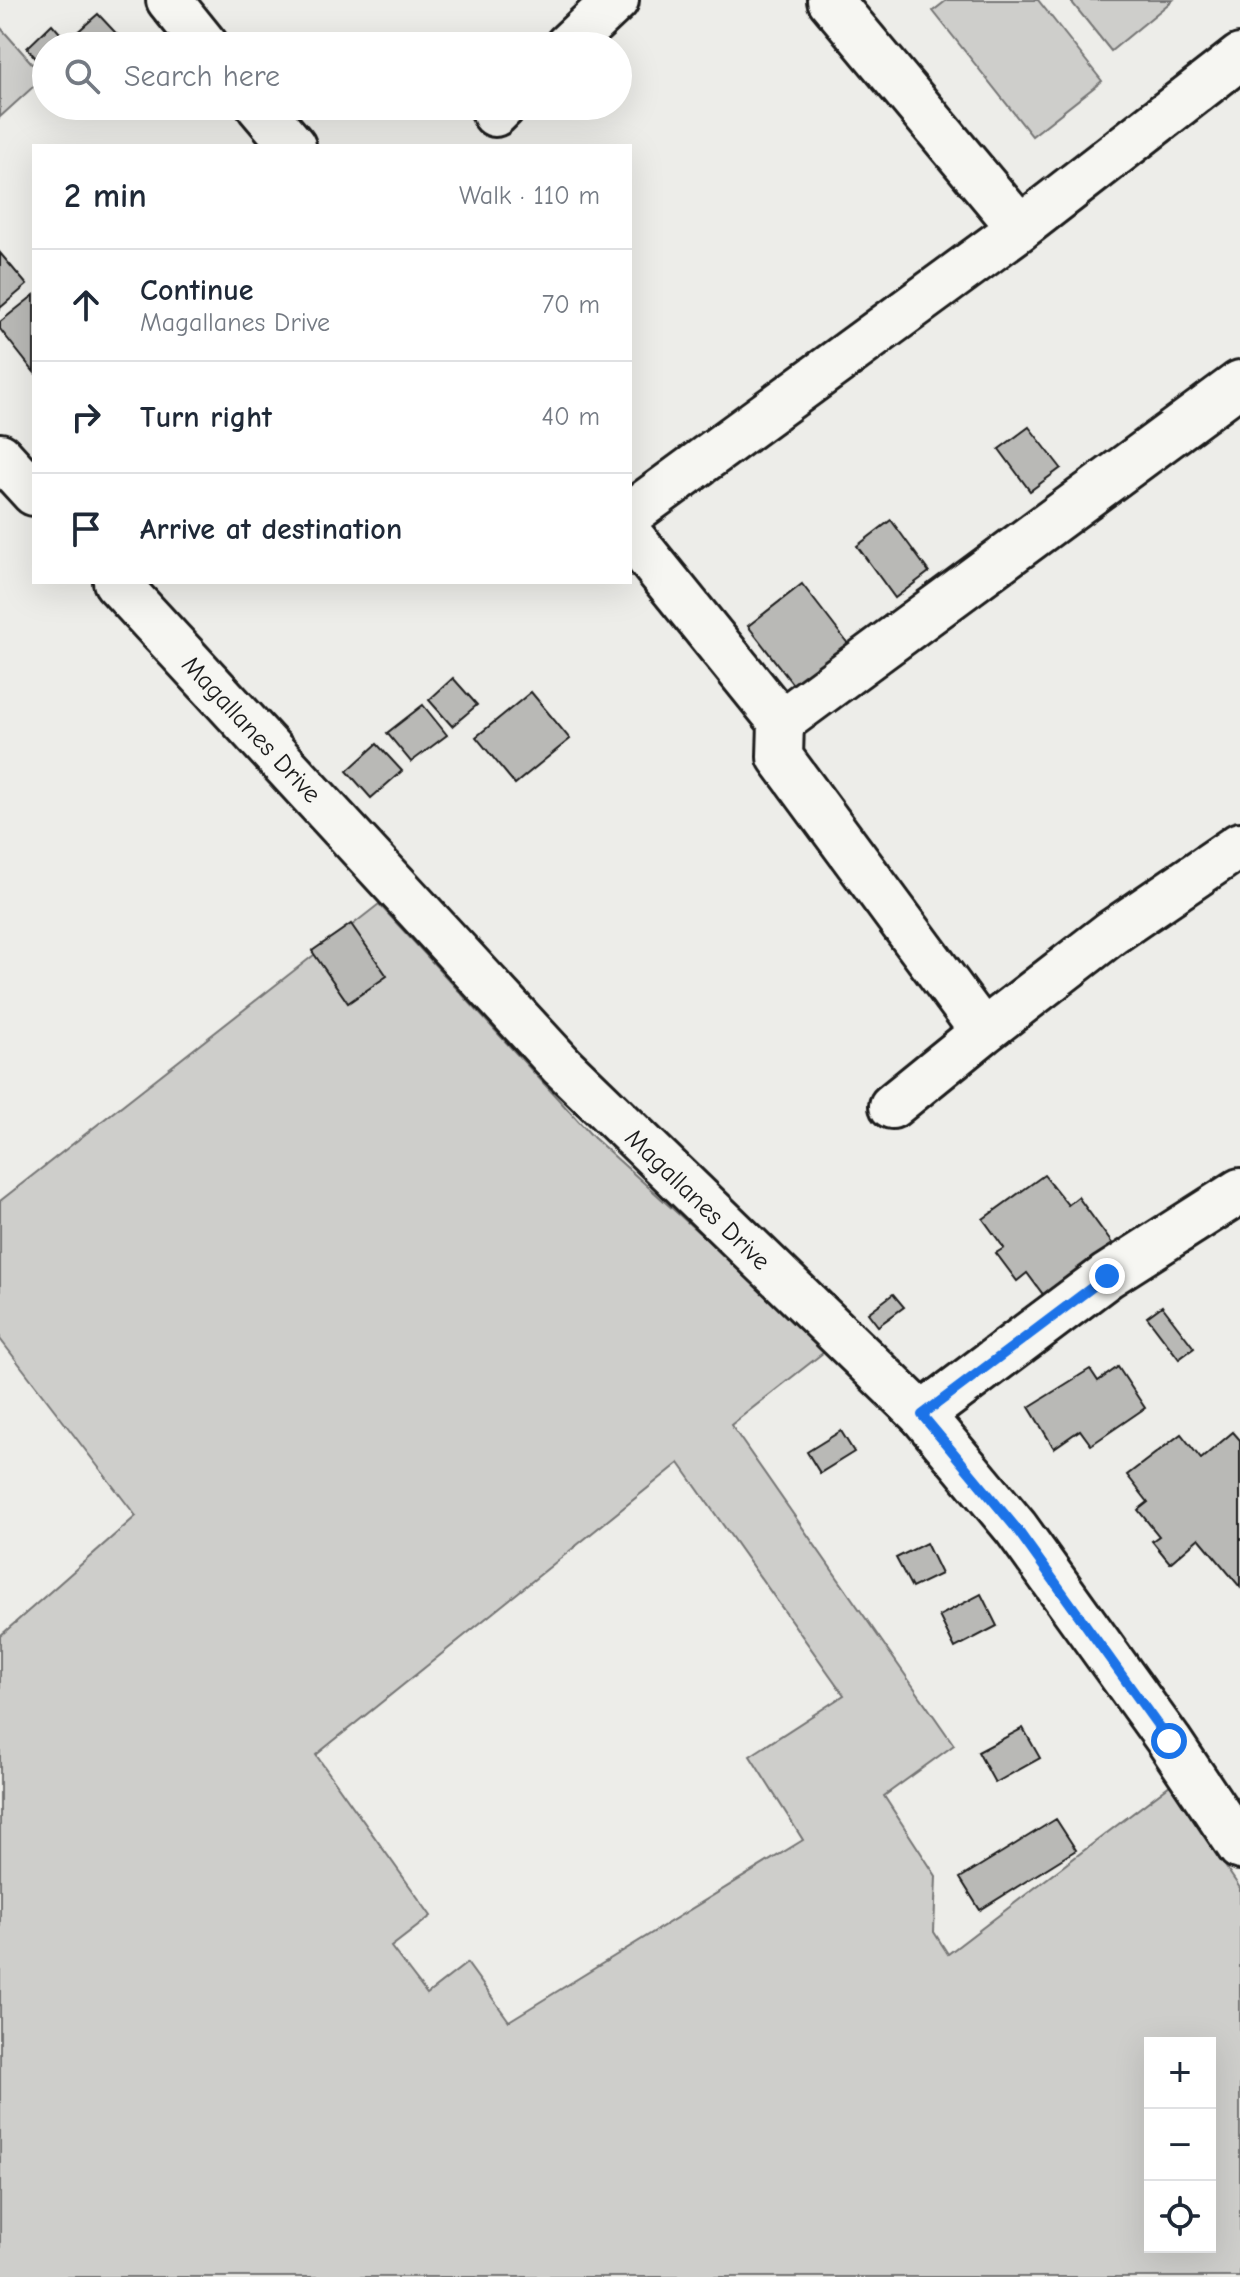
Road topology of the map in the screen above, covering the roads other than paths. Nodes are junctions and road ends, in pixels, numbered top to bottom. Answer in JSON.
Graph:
{"nodes":[{"id":1,"x":169,"y":0,"type":"edge"},
{"id":2,"x":616,"y":0,"type":"edge"},
{"id":3,"x":830,"y":0,"type":"edge"},
{"id":4,"x":195,"y":32,"type":"edge"},
{"id":5,"x":582,"y":32,"type":"edge"},
{"id":6,"x":1240,"y":57,"type":"edge"},
{"id":7,"x":271,"y":120,"type":"edge"},
{"id":8,"x":291,"y":144,"type":"edge"},
{"id":9,"x":1020,"y":228,"type":"junction"},
{"id":10,"x":1240,"y":383,"type":"edge"},
{"id":11,"x":0,"y":456,"type":"edge"},
{"id":12,"x":32,"y":491,"type":"edge"},
{"id":13,"x":632,"y":513,"type":"edge"},
{"id":14,"x":632,"y":537,"type":"edge"},
{"id":15,"x":118,"y":584,"type":"edge"},
{"id":16,"x":781,"y":722,"type":"junction"},
{"id":17,"x":1240,"y":845,"type":"edge"},
{"id":18,"x":983,"y":1032,"type":"junction"},
{"id":19,"x":892,"y":1106,"type":"dead end"},
{"id":20,"x":1240,"y":1191,"type":"edge"},
{"id":21,"x":922,"y":1415,"type":"junction"},
{"id":22,"x":1240,"y":1847,"type":"edge"}],
"edges":[{"from":1,"to":4,"type":"street"},
{"from":2,"to":5,"type":"street"},
{"from":3,"to":9,"type":"street"},
{"from":6,"to":9,"type":"street"},
{"from":7,"to":8,"type":"street"},
{"from":9,"to":13,"type":"street"},
{"from":10,"to":16,"type":"street"},
{"from":11,"to":12,"type":"street"},
{"from":14,"to":16,"type":"street"},
{"from":15,"to":21,"type":"street","name":"Magallanes Drive"},
{"from":16,"to":18,"type":"street"},
{"from":17,"to":18,"type":"street"},
{"from":18,"to":19,"type":"street"},
{"from":20,"to":21,"type":"street"},
{"from":21,"to":22,"type":"street","name":"Magallanes Drive"}]}
